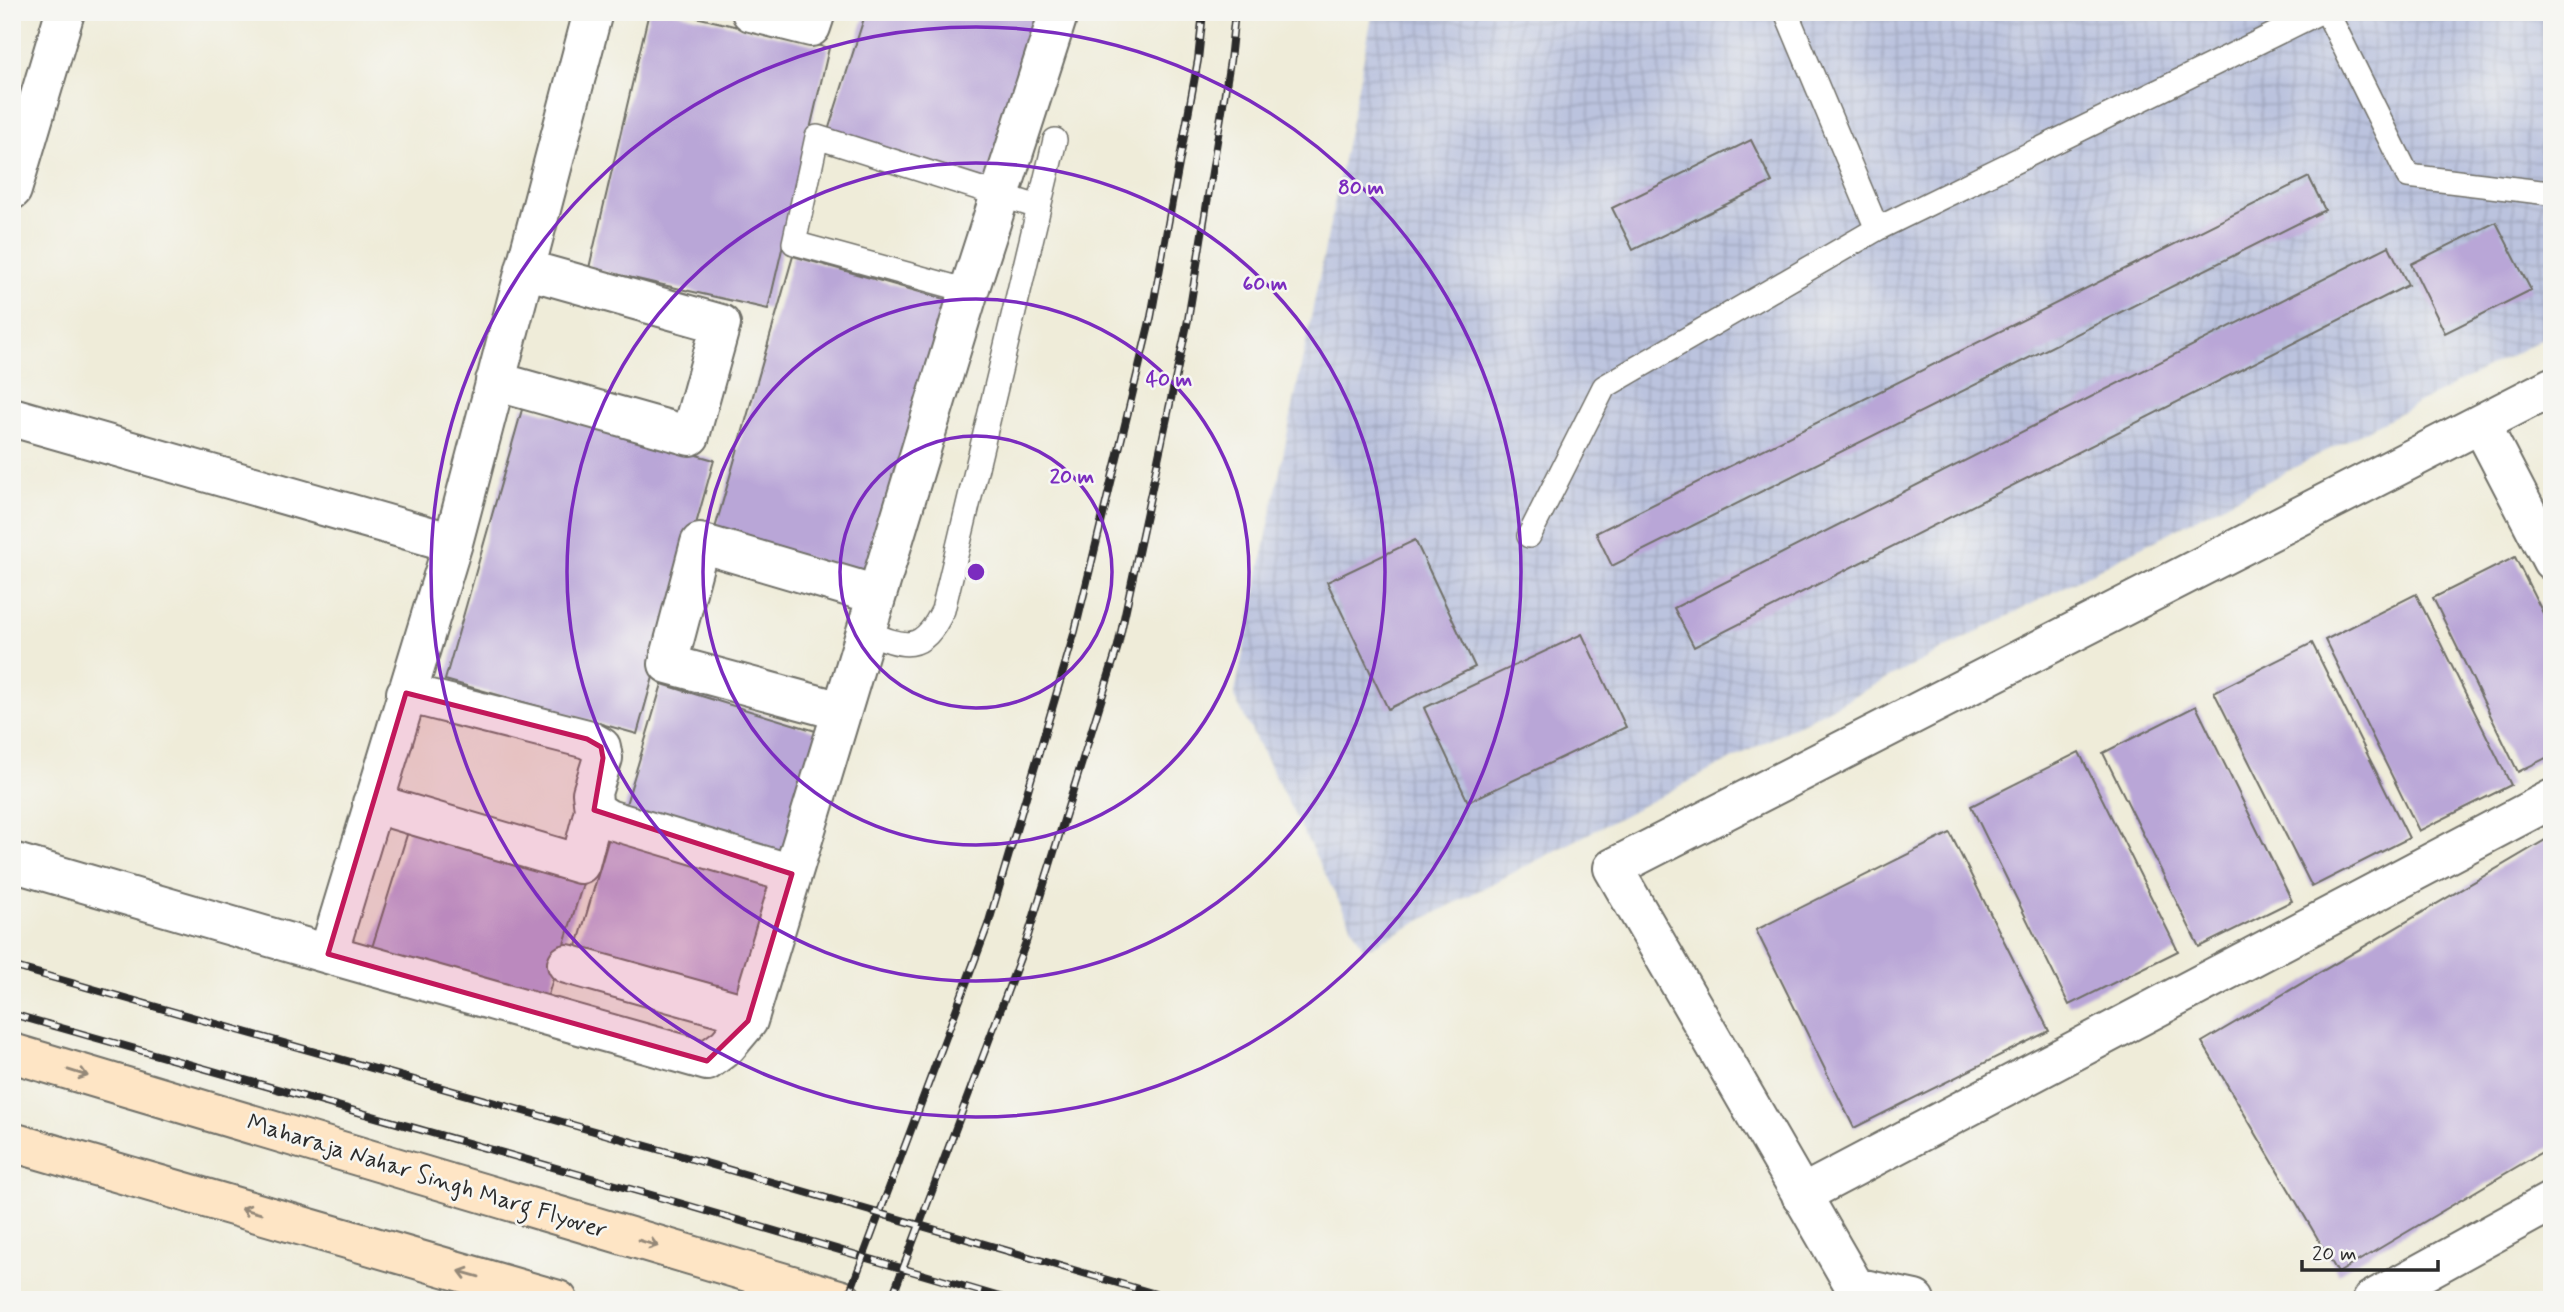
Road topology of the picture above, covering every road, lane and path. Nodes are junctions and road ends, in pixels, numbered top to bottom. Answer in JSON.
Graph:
{"nodes":[{"id":1,"x":65,"y":12,"type":"edge"},
{"id":2,"x":593,"y":12,"type":"edge"},
{"id":3,"x":751,"y":12,"type":"edge"},
{"id":4,"x":816,"y":12,"type":"edge"},
{"id":5,"x":1059,"y":12,"type":"edge"},
{"id":6,"x":1786,"y":12,"type":"edge"},
{"id":7,"x":2320,"y":12,"type":"edge"},
{"id":8,"x":2327,"y":12,"type":"edge"},
{"id":9,"x":22,"y":118,"type":"edge"},
{"id":10,"x":1055,"y":140,"type":"dead end"},
{"id":11,"x":12,"y":190,"type":"edge"},
{"id":12,"x":2552,"y":191,"type":"edge"},
{"id":13,"x":1001,"y":196,"type":"junction"},
{"id":14,"x":1038,"y":207,"type":"junction"},
{"id":15,"x":1877,"y":229,"type":"junction"},
{"id":16,"x":525,"y":269,"type":"junction"},
{"id":17,"x":969,"y":291,"type":"junction"},
{"id":18,"x":495,"y":381,"type":"junction"},
{"id":19,"x":2552,"y":387,"type":"edge"},
{"id":20,"x":12,"y":417,"type":"edge"},
{"id":21,"x":2482,"y":424,"type":"junction"},
{"id":22,"x":1530,"y":536,"type":"dead end"},
{"id":23,"x":453,"y":542,"type":"junction"},
{"id":24,"x":2552,"y":561,"type":"edge"},
{"id":25,"x":877,"y":595,"type":"junction"},
{"id":26,"x":866,"y":631,"type":"junction"},
{"id":27,"x":406,"y":693,"type":"junction"},
{"id":28,"x":842,"y":711,"type":"junction"},
{"id":29,"x":2552,"y":799,"type":"edge"},
{"id":30,"x":372,"y":803,"type":"junction"},
{"id":31,"x":594,"y":810,"type":"junction"},
{"id":32,"x":12,"y":862,"type":"edge"},
{"id":33,"x":792,"y":874,"type":"junction"},
{"id":34,"x":328,"y":954,"type":"junction"},
{"id":35,"x":566,"y":964,"type":"dead end"},
{"id":36,"x":750,"y":1015,"type":"junction"},
{"id":37,"x":12,"y":1053,"type":"edge"},
{"id":38,"x":12,"y":1142,"type":"edge"},
{"id":39,"x":1801,"y":1195,"type":"junction"},
{"id":40,"x":2552,"y":1201,"type":"edge"},
{"id":41,"x":1863,"y":1294,"type":"edge"},
{"id":42,"x":558,"y":1300,"type":"edge"},
{"id":43,"x":842,"y":1300,"type":"edge"},
{"id":44,"x":1915,"y":1300,"type":"edge"},
{"id":45,"x":2372,"y":1300,"type":"edge"}],
"edges":[{"from":1,"to":9,"type":"street"},
{"from":2,"to":16,"type":"street"},
{"from":3,"to":4,"type":"street"},
{"from":5,"to":13,"type":"street"},
{"from":6,"to":15,"type":"lane"},
{"from":7,"to":15,"type":"lane"},
{"from":8,"to":12,"type":"lane"},
{"from":9,"to":11,"type":"street"},
{"from":10,"to":14,"type":"lane"},
{"from":13,"to":14,"type":"lane"},
{"from":13,"to":17,"type":"street"},
{"from":13,"to":17,"type":"lane"},
{"from":14,"to":26,"type":"lane"},
{"from":15,"to":22,"type":"lane"},
{"from":16,"to":18,"type":"street"},
{"from":16,"to":18,"type":"street"},
{"from":17,"to":25,"type":"street"},
{"from":18,"to":23,"type":"street"},
{"from":19,"to":21,"type":"street"},
{"from":20,"to":23,"type":"street"},
{"from":21,"to":24,"type":"street"},
{"from":21,"to":39,"type":"street"},
{"from":23,"to":27,"type":"street"},
{"from":25,"to":26,"type":"street"},
{"from":25,"to":28,"type":"street"},
{"from":26,"to":28,"type":"street"},
{"from":27,"to":30,"type":"street"},
{"from":27,"to":31,"type":"street"},
{"from":28,"to":33,"type":"street"},
{"from":29,"to":39,"type":"street"},
{"from":30,"to":31,"type":"street"},
{"from":30,"to":34,"type":"street"},
{"from":31,"to":33,"type":"street"},
{"from":32,"to":34,"type":"street"},
{"from":33,"to":36,"type":"street"},
{"from":34,"to":36,"type":"street"},
{"from":35,"to":36,"type":"street"},
{"from":37,"to":43,"type":"main road","name":"Maharaja Nahar Singh Marg Flyover","one_way":true},
{"from":42,"to":38,"type":"main road","one_way":true},
{"from":39,"to":41,"type":"street"},
{"from":40,"to":45,"type":"street"},
{"from":41,"to":44,"type":"street"}]}
